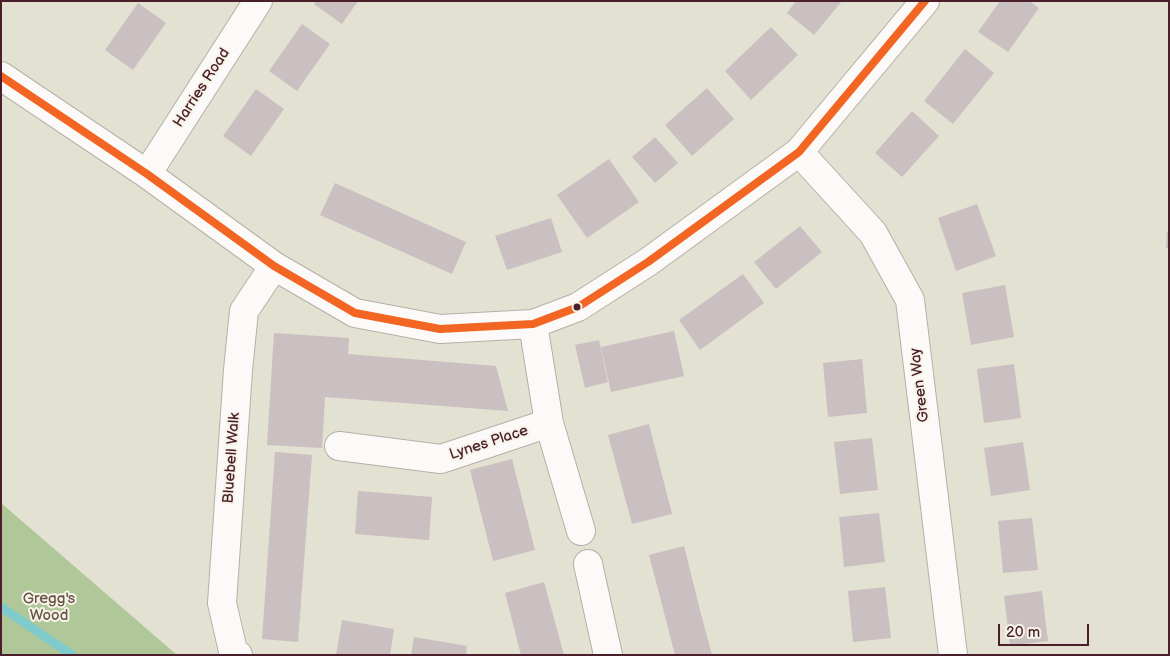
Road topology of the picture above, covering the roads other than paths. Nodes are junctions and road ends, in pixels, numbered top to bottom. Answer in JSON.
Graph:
{"nodes":[{"id":1,"x":258,"y":1,"type":"edge"},
{"id":2,"x":925,"y":1,"type":"edge"},
{"id":3,"x":1,"y":76,"type":"edge"},
{"id":4,"x":798,"y":152,"type":"junction"},
{"id":5,"x":147,"y":174,"type":"junction"},
{"id":6,"x":274,"y":266,"type":"junction"},
{"id":7,"x":533,"y":324,"type":"junction"},
{"id":8,"x":549,"y":423,"type":"junction"},
{"id":9,"x":339,"y":446,"type":"dead end"},
{"id":10,"x":581,"y":531,"type":"dead end"},
{"id":11,"x":588,"y":564,"type":"dead end"},
{"id":12,"x":238,"y":655,"type":"edge"},
{"id":13,"x":608,"y":655,"type":"edge"},
{"id":14,"x":953,"y":655,"type":"edge"}],
"edges":[{"from":1,"to":5,"type":"street","name":"Harries Road"},
{"from":2,"to":4,"type":"street"},
{"from":3,"to":5,"type":"street"},
{"from":4,"to":7,"type":"street"},
{"from":4,"to":14,"type":"street","name":"Green Way"},
{"from":5,"to":6,"type":"street"},
{"from":6,"to":7,"type":"street"},
{"from":6,"to":12,"type":"street","name":"Bluebell Walk"},
{"from":7,"to":8,"type":"street","name":"Lynes Place"},
{"from":8,"to":9,"type":"street","name":"Lynes Place"},
{"from":8,"to":10,"type":"street","name":"Lynes Place"},
{"from":11,"to":13,"type":"street"}]}
